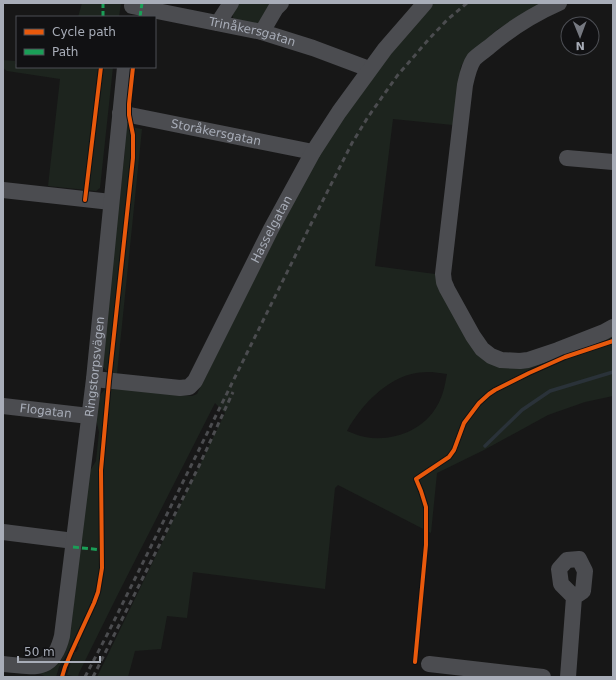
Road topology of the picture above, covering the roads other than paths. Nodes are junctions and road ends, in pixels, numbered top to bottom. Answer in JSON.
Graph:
{"nodes":[{"id":1,"x":231,"y":3,"type":"edge"},
{"id":2,"x":281,"y":3,"type":"edge"},
{"id":3,"x":425,"y":3,"type":"edge"},
{"id":4,"x":559,"y":3,"type":"edge"},
{"id":5,"x":132,"y":9,"type":"edge"},
{"id":6,"x":218,"y":24,"type":"junction"},
{"id":7,"x":262,"y":32,"type":"junction"},
{"id":8,"x":125,"y":68,"type":"edge"},
{"id":9,"x":370,"y":69,"type":"junction"},
{"id":10,"x":120,"y":113,"type":"junction"},
{"id":11,"x":313,"y":152,"type":"junction"},
{"id":12,"x":567,"y":158,"type":"dead end"},
{"id":13,"x":613,"y":162,"type":"edge"},
{"id":14,"x":3,"y":190,"type":"edge"},
{"id":15,"x":111,"y":202,"type":"junction"},
{"id":16,"x":613,"y":327,"type":"edge"},
{"id":17,"x":94,"y":379,"type":"junction"},
{"id":18,"x":3,"y":406,"type":"edge"},
{"id":19,"x":89,"y":416,"type":"junction"},
{"id":20,"x":3,"y":532,"type":"edge"},
{"id":21,"x":74,"y":540,"type":"junction"},
{"id":22,"x":574,"y":597,"type":"dead end"},
{"id":23,"x":3,"y":664,"type":"edge"},
{"id":24,"x":429,"y":664,"type":"dead end"},
{"id":25,"x":543,"y":677,"type":"edge"},
{"id":26,"x":568,"y":677,"type":"edge"}],
"edges":[{"from":1,"to":6,"type":"street"},
{"from":2,"to":7,"type":"street"},
{"from":3,"to":9,"type":"street","name":"Hasselgatan"},
{"from":4,"to":16,"type":"street"},
{"from":5,"to":6,"type":"street","name":"Trinåkersgatan"},
{"from":6,"to":7,"type":"street","name":"Trinåkersgatan"},
{"from":7,"to":9,"type":"street","name":"Trinåkersgatan"},
{"from":8,"to":10,"type":"street","name":"Ringstorpsvägen"},
{"from":9,"to":11,"type":"street","name":"Hasselgatan"},
{"from":10,"to":11,"type":"street","name":"Storåkersgatan"},
{"from":10,"to":15,"type":"street","name":"Ringstorpsvägen"},
{"from":11,"to":17,"type":"street","name":"Hasselgatan"},
{"from":12,"to":13,"type":"street"},
{"from":14,"to":15,"type":"street"},
{"from":15,"to":17,"type":"street","name":"Ringstorpsvägen"},
{"from":17,"to":19,"type":"street","name":"Ringstorpsvägen"},
{"from":18,"to":19,"type":"street","name":"Flogatan"},
{"from":19,"to":21,"type":"street","name":"Ringstorpsvägen"},
{"from":20,"to":21,"type":"street"},
{"from":21,"to":23,"type":"street","name":"Ringstorpsvägen"},
{"from":22,"to":26,"type":"street"},
{"from":24,"to":25,"type":"street"}]}
